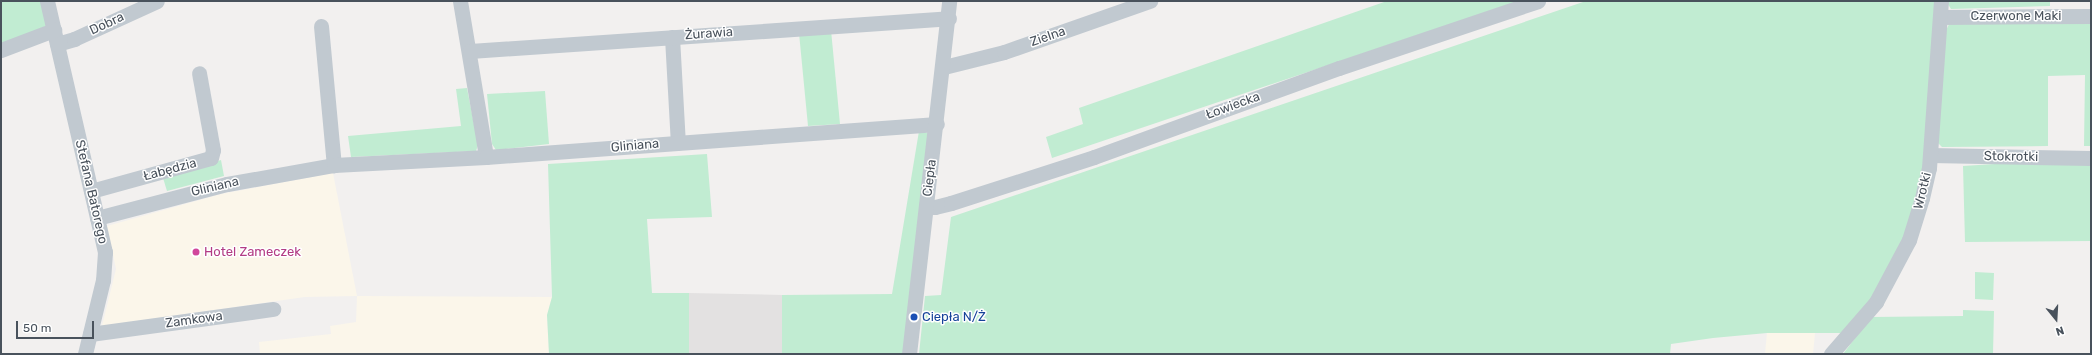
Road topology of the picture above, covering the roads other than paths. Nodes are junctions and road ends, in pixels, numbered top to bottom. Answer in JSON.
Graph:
{"nodes":[{"id":1,"x":47,"y":1,"type":"edge"},
{"id":2,"x":157,"y":1,"type":"edge"},
{"id":3,"x":460,"y":1,"type":"edge"},
{"id":4,"x":949,"y":1,"type":"edge"},
{"id":5,"x":1150,"y":1,"type":"edge"},
{"id":6,"x":1538,"y":1,"type":"edge"},
{"id":7,"x":1941,"y":1,"type":"edge"},
{"id":8,"x":2091,"y":16,"type":"edge"},
{"id":9,"x":1940,"y":17,"type":"junction"},
{"id":10,"x":949,"y":18,"type":"junction"},
{"id":11,"x":321,"y":26,"type":"dead end"},
{"id":12,"x":55,"y":37,"type":"junction"},
{"id":13,"x":672,"y":37,"type":"junction"},
{"id":14,"x":1,"y":50,"type":"edge"},
{"id":15,"x":470,"y":51,"type":"junction"},
{"id":16,"x":944,"y":67,"type":"junction"},
{"id":17,"x":199,"y":73,"type":"dead end"},
{"id":18,"x":937,"y":124,"type":"junction"},
{"id":19,"x":678,"y":143,"type":"junction"},
{"id":20,"x":1930,"y":155,"type":"junction"},
{"id":21,"x":486,"y":157,"type":"junction"},
{"id":22,"x":2091,"y":158,"type":"edge"},
{"id":23,"x":334,"y":165,"type":"junction"},
{"id":24,"x":91,"y":191,"type":"junction"},
{"id":25,"x":926,"y":206,"type":"junction"},
{"id":26,"x":97,"y":218,"type":"junction"},
{"id":27,"x":273,"y":309,"type":"dead end"},
{"id":28,"x":90,"y":334,"type":"junction"},
{"id":29,"x":85,"y":354,"type":"edge"},
{"id":30,"x":909,"y":354,"type":"edge"},
{"id":31,"x":1831,"y":354,"type":"edge"}],
"edges":[{"from":1,"to":12,"type":"street","name":"Stefana Batorego"},
{"from":2,"to":12,"type":"street","name":"Dobra"},
{"from":3,"to":15,"type":"street"},
{"from":4,"to":10,"type":"street","name":"Ciepła"},
{"from":5,"to":16,"type":"street","name":"Zielna"},
{"from":6,"to":25,"type":"street","name":"Łowiecka"},
{"from":7,"to":9,"type":"street","name":"Wrotki"},
{"from":8,"to":9,"type":"street","name":"Czerwone Maki"},
{"from":9,"to":20,"type":"street","name":"Wrotki"},
{"from":10,"to":13,"type":"street","name":"Żurawia"},
{"from":10,"to":16,"type":"street","name":"Ciepła"},
{"from":11,"to":23,"type":"street"},
{"from":12,"to":14,"type":"street","name":"Dobra"},
{"from":12,"to":24,"type":"street","name":"Stefana Batorego"},
{"from":13,"to":15,"type":"street","name":"Żurawia"},
{"from":13,"to":19,"type":"street"},
{"from":15,"to":21,"type":"street"},
{"from":16,"to":18,"type":"street","name":"Ciepła"},
{"from":17,"to":24,"type":"street","name":"Łabędzia"},
{"from":18,"to":19,"type":"street","name":"Gliniana"},
{"from":18,"to":25,"type":"street","name":"Ciepła"},
{"from":19,"to":21,"type":"street","name":"Gliniana"},
{"from":20,"to":22,"type":"street","name":"Stokrotki"},
{"from":20,"to":31,"type":"street","name":"Wrotki"},
{"from":21,"to":23,"type":"street","name":"Gliniana"},
{"from":23,"to":26,"type":"street","name":"Gliniana"},
{"from":24,"to":26,"type":"street","name":"Stefana Batorego"},
{"from":25,"to":30,"type":"street","name":"Ciepła"},
{"from":26,"to":28,"type":"street","name":"Stefana Batorego"},
{"from":27,"to":28,"type":"street","name":"Zamkowa"},
{"from":28,"to":29,"type":"street","name":"Stefana Batorego"}]}
